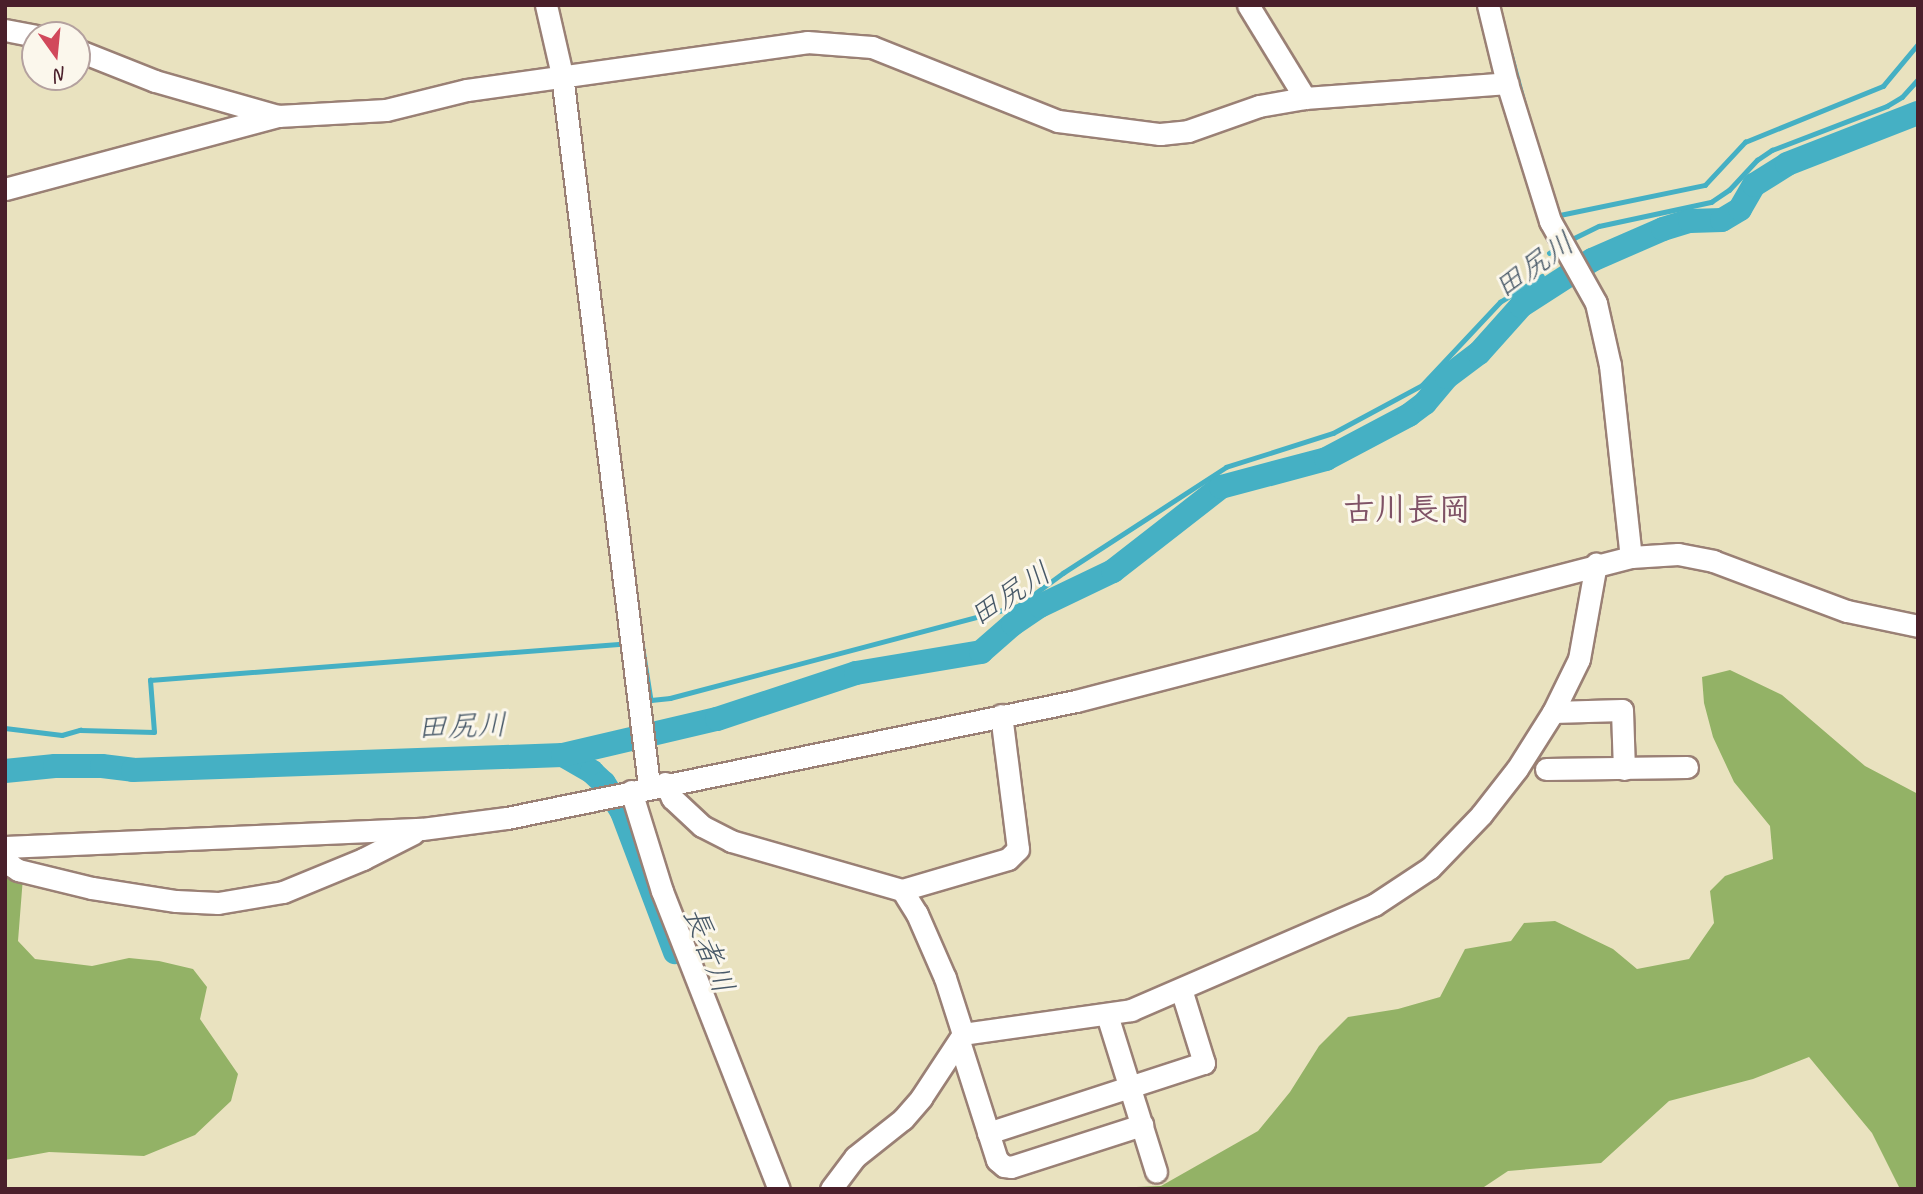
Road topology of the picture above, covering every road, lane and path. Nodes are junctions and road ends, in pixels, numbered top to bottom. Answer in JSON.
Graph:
{"nodes":[{"id":1,"x":545,"y":5,"type":"edge"},
{"id":2,"x":1248,"y":5,"type":"edge"},
{"id":3,"x":1488,"y":5,"type":"edge"},
{"id":4,"x":91,"y":56,"type":"edge"},
{"id":5,"x":562,"y":75,"type":"junction"},
{"id":6,"x":1507,"y":83,"type":"junction"},
{"id":7,"x":1305,"y":98,"type":"junction"},
{"id":8,"x":278,"y":116,"type":"junction"},
{"id":9,"x":5,"y":189,"type":"edge"},
{"id":10,"x":1631,"y":556,"type":"junction"},
{"id":11,"x":1597,"y":564,"type":"junction"},
{"id":12,"x":1918,"y":626,"type":"edge"},
{"id":13,"x":1553,"y":712,"type":"junction"},
{"id":14,"x":1001,"y":715,"type":"junction"},
{"id":15,"x":1687,"y":767,"type":"dead end"},
{"id":16,"x":1546,"y":769,"type":"dead end"},
{"id":17,"x":1624,"y":769,"type":"junction"},
{"id":18,"x":642,"y":788,"type":"junction"},
{"id":19,"x":422,"y":829,"type":"junction"},
{"id":20,"x":5,"y":847,"type":"edge"},
{"id":21,"x":5,"y":852,"type":"edge"},
{"id":22,"x":902,"y":890,"type":"junction"},
{"id":23,"x":1181,"y":989,"type":"junction"},
{"id":24,"x":1107,"y":1015,"type":"junction"},
{"id":25,"x":961,"y":1037,"type":"junction"},
{"id":26,"x":1130,"y":1087,"type":"junction"},
{"id":27,"x":1142,"y":1125,"type":"junction"},
{"id":28,"x":988,"y":1133,"type":"junction"},
{"id":29,"x":1156,"y":1171,"type":"dead end"},
{"id":30,"x":779,"y":1189,"type":"edge"},
{"id":31,"x":831,"y":1189,"type":"edge"}],
"edges":[{"from":1,"to":5,"type":"street"},
{"from":2,"to":7,"type":"street"},
{"from":3,"to":6,"type":"street"},
{"from":4,"to":8,"type":"street"},
{"from":5,"to":7,"type":"street"},
{"from":5,"to":8,"type":"street"},
{"from":5,"to":18,"type":"street"},
{"from":6,"to":7,"type":"street"},
{"from":6,"to":10,"type":"street"},
{"from":8,"to":9,"type":"street"},
{"from":10,"to":11,"type":"street"},
{"from":10,"to":12,"type":"street"},
{"from":11,"to":13,"type":"street"},
{"from":11,"to":14,"type":"street"},
{"from":13,"to":17,"type":"street"},
{"from":13,"to":23,"type":"street"},
{"from":14,"to":18,"type":"street"},
{"from":14,"to":22,"type":"street"},
{"from":15,"to":17,"type":"street"},
{"from":16,"to":17,"type":"street"},
{"from":18,"to":19,"type":"street"},
{"from":18,"to":22,"type":"street"},
{"from":18,"to":30,"type":"street"},
{"from":19,"to":20,"type":"street"},
{"from":19,"to":21,"type":"street"},
{"from":22,"to":25,"type":"street"},
{"from":23,"to":24,"type":"street"},
{"from":23,"to":26,"type":"street"},
{"from":24,"to":25,"type":"street"},
{"from":24,"to":26,"type":"street"},
{"from":25,"to":28,"type":"street"},
{"from":25,"to":31,"type":"street"},
{"from":26,"to":27,"type":"street"},
{"from":26,"to":28,"type":"street"},
{"from":27,"to":28,"type":"street"},
{"from":27,"to":29,"type":"street"}]}
